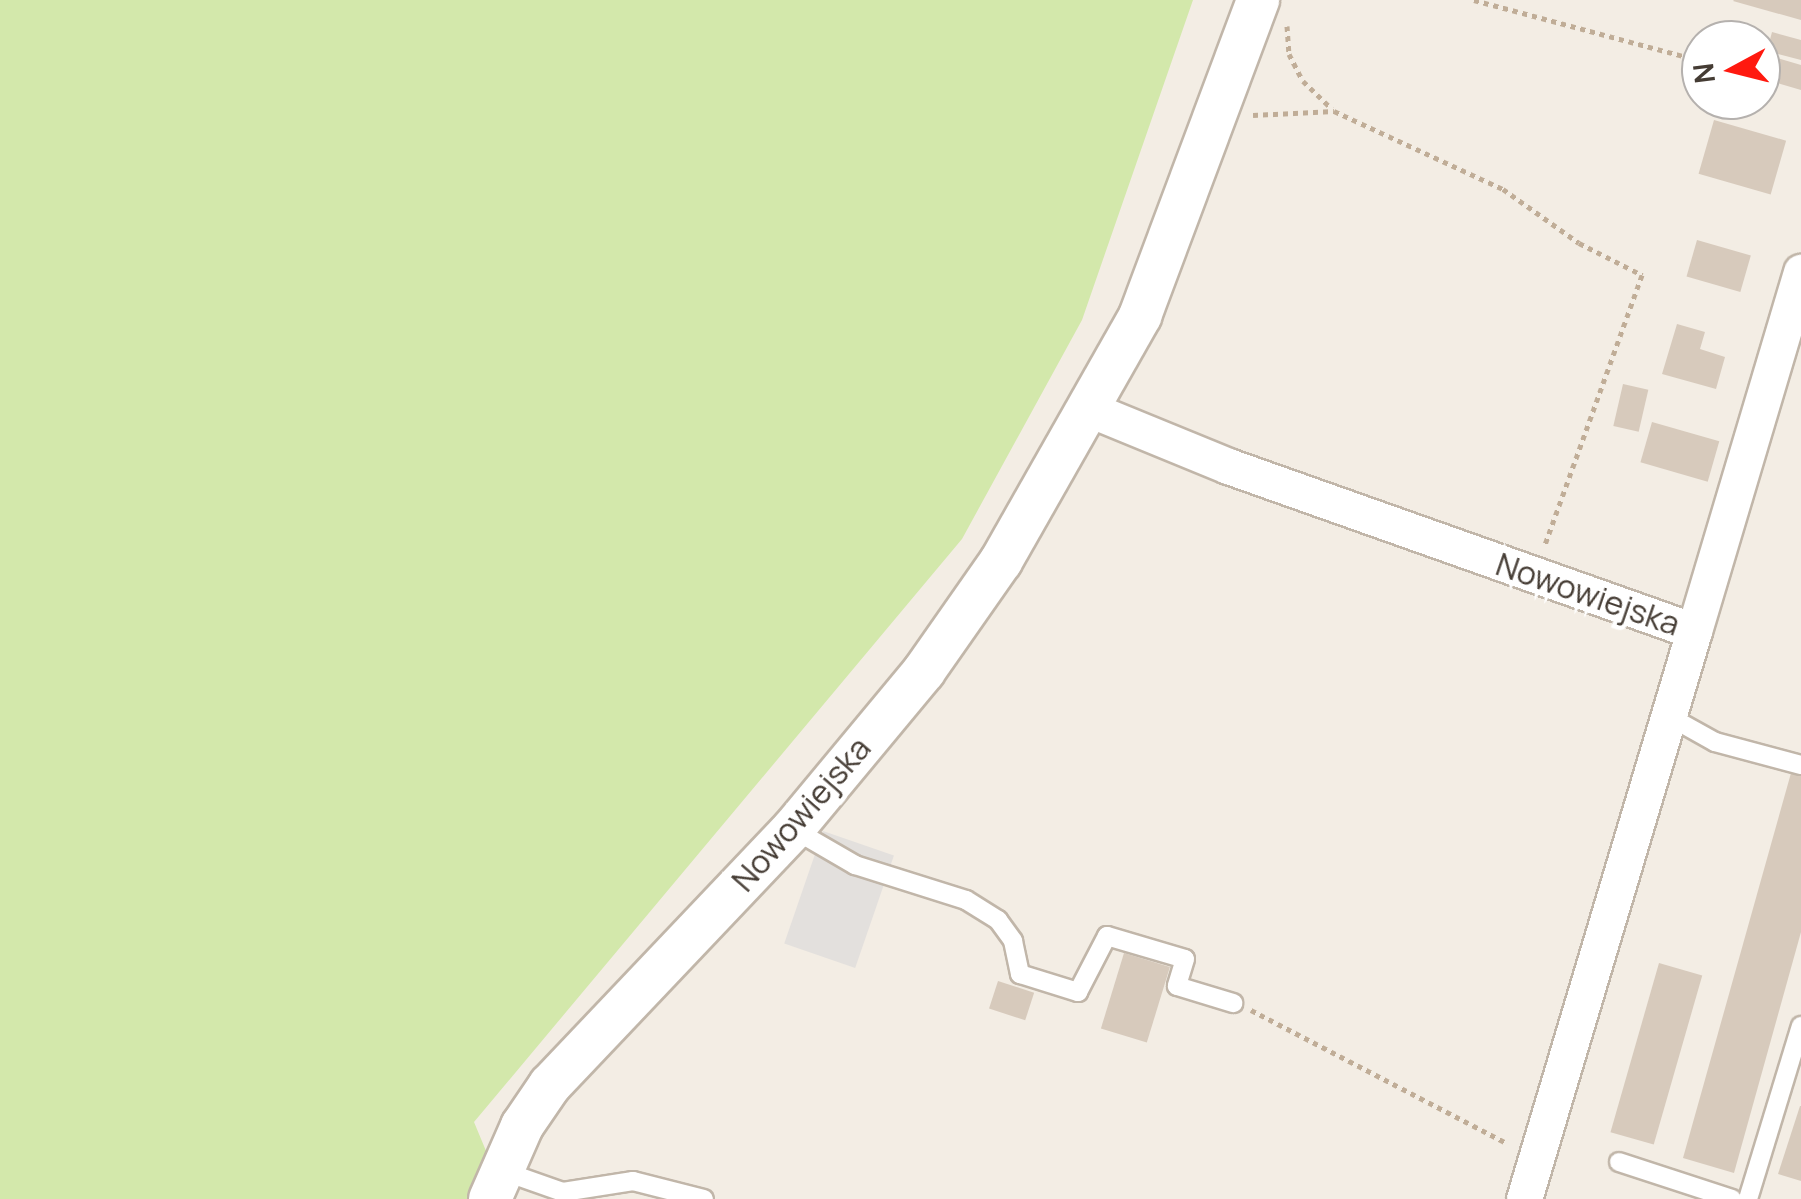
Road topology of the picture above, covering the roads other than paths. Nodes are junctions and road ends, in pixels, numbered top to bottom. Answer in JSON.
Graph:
{"nodes":[{"id":1,"x":1272,"y":9,"type":"edge"},
{"id":2,"x":1801,"y":272,"type":"edge"},
{"id":3,"x":1089,"y":409,"type":"junction"},
{"id":4,"x":1694,"y":631,"type":"junction"},
{"id":5,"x":1672,"y":718,"type":"junction"},
{"id":6,"x":1801,"y":765,"type":"edge"},
{"id":7,"x":793,"y":829,"type":"junction"},
{"id":8,"x":1233,"y":1002,"type":"road end"},
{"id":9,"x":1801,"y":1026,"type":"edge"},
{"id":10,"x":1619,"y":1162,"type":"dead end"},
{"id":11,"x":496,"y":1185,"type":"edge"},
{"id":12,"x":704,"y":1199,"type":"edge"},
{"id":13,"x":1524,"y":1199,"type":"edge"},
{"id":14,"x":1732,"y":1199,"type":"edge"},
{"id":15,"x":1748,"y":1199,"type":"edge"}],
"edges":[{"from":1,"to":3,"type":"street","name":"Nowowiejska"},
{"from":2,"to":4,"type":"street","name":"Nowowiejska"},
{"from":3,"to":4,"type":"street","name":"Nowowiejska"},
{"from":3,"to":7,"type":"street","name":"Nowowiejska"},
{"from":4,"to":5,"type":"street","name":"Nowowiejska"},
{"from":5,"to":6,"type":"lane"},
{"from":5,"to":13,"type":"street","name":"Nowowiejska"},
{"from":7,"to":8,"type":"lane"},
{"from":7,"to":11,"type":"street","name":"Nowowiejska"},
{"from":9,"to":15,"type":"lane"},
{"from":10,"to":14,"type":"lane"},
{"from":11,"to":12,"type":"lane"}]}
